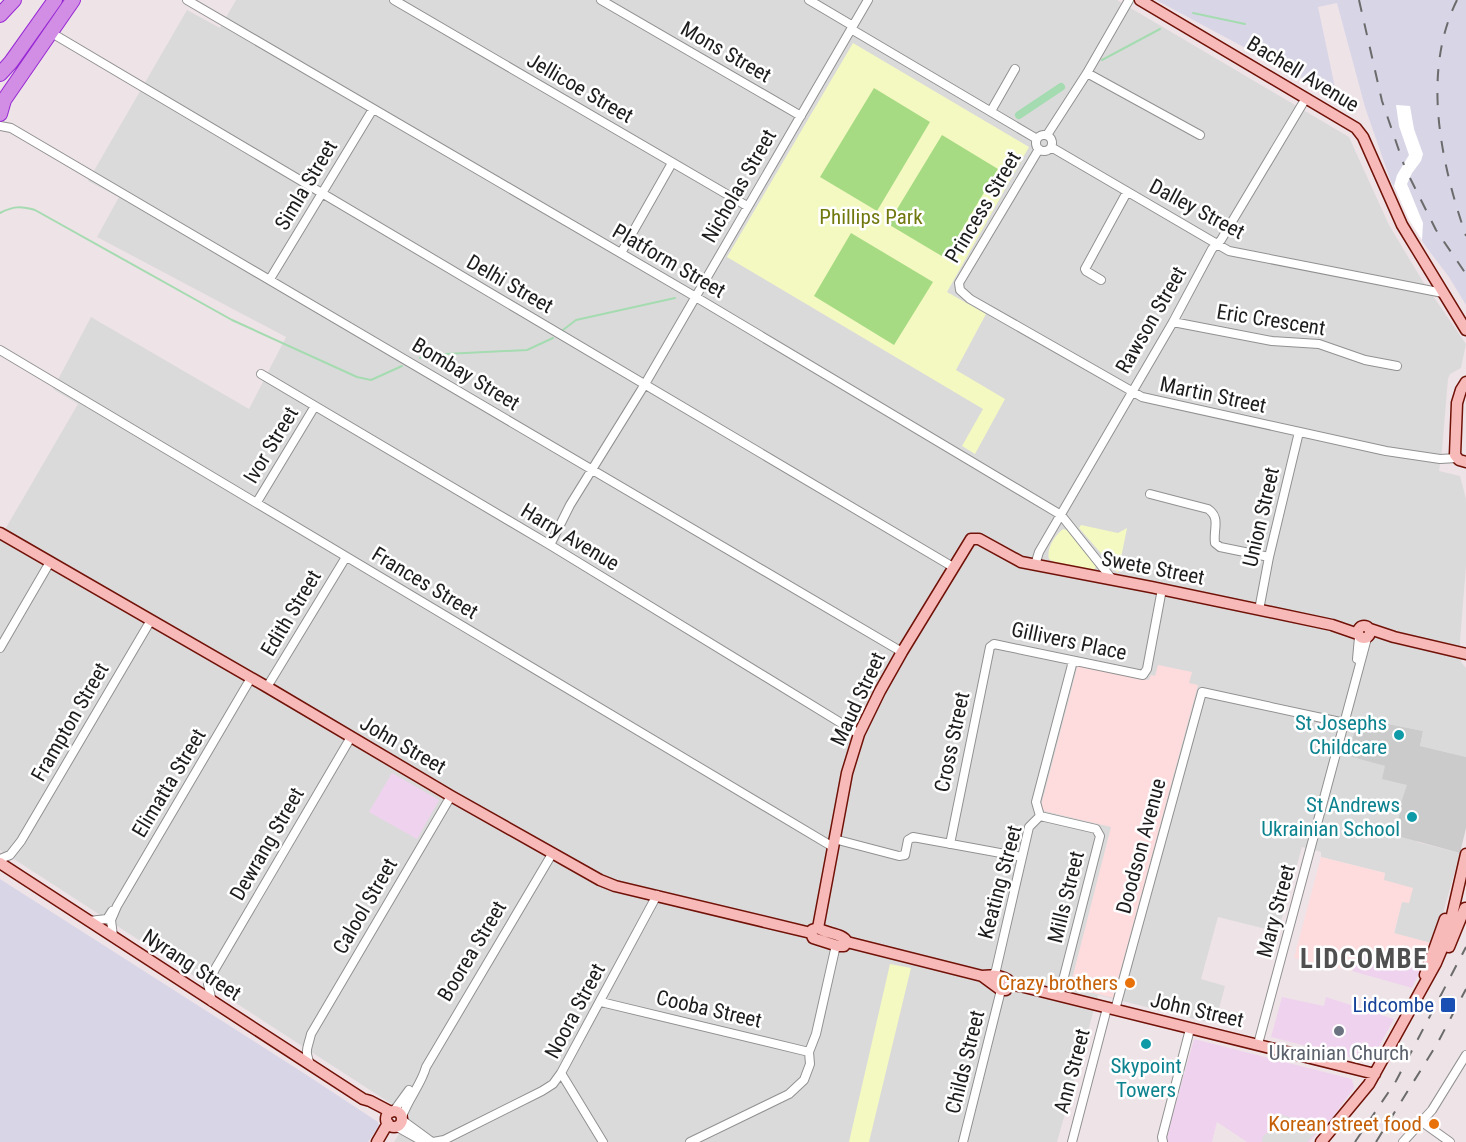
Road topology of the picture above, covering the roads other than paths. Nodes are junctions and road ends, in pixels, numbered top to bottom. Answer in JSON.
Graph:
{"nodes":[{"id":1,"x":14,"y":0,"type":"edge"},
{"id":2,"x":56,"y":0,"type":"edge"},
{"id":3,"x":73,"y":0,"type":"edge"},
{"id":4,"x":187,"y":0,"type":"edge"},
{"id":5,"x":394,"y":0,"type":"edge"},
{"id":6,"x":601,"y":0,"type":"edge"},
{"id":7,"x":809,"y":0,"type":"edge"},
{"id":8,"x":868,"y":0,"type":"edge"},
{"id":9,"x":1129,"y":0,"type":"edge"},
{"id":10,"x":1140,"y":0,"type":"edge"},
{"id":11,"x":0,"y":15,"type":"edge"},
{"id":12,"x":852,"y":28,"type":"junction"},
{"id":13,"x":50,"y":32,"type":"junction"},
{"id":14,"x":1015,"y":69,"type":"dead end"},
{"id":15,"x":1087,"y":73,"type":"junction"},
{"id":16,"x":0,"y":74,"type":"edge"},
{"id":17,"x":1306,"y":98,"type":"junction"},
{"id":18,"x":1,"y":108,"type":"edge"},
{"id":19,"x":373,"y":109,"type":"junction"},
{"id":20,"x":991,"y":111,"type":"junction"},
{"id":21,"x":801,"y":116,"type":"junction"},
{"id":22,"x":0,"y":126,"type":"edge"},
{"id":23,"x":11,"y":128,"type":"junction"},
{"id":24,"x":1047,"y":135,"type":"junction"},
{"id":25,"x":1200,"y":135,"type":"dead end"},
{"id":26,"x":1037,"y":139,"type":"junction"},
{"id":27,"x":1051,"y":147,"type":"junction"},
{"id":28,"x":1039,"y":149,"type":"junction"},
{"id":29,"x":672,"y":163,"type":"junction"},
{"id":30,"x":1127,"y":192,"type":"junction"},
{"id":31,"x":321,"y":194,"type":"junction"},
{"id":32,"x":747,"y":206,"type":"junction"},
{"id":33,"x":1217,"y":245,"type":"junction"},
{"id":34,"x":621,"y":253,"type":"junction"},
{"id":35,"x":270,"y":279,"type":"junction"},
{"id":36,"x":1101,"y":280,"type":"dead end"},
{"id":37,"x":959,"y":283,"type":"joint"},
{"id":38,"x":1443,"y":293,"type":"junction"},
{"id":39,"x":695,"y":297,"type":"junction"},
{"id":40,"x":1457,"y":314,"type":"junction"},
{"id":41,"x":1173,"y":322,"type":"junction"},
{"id":42,"x":1466,"y":324,"type":"edge"},
{"id":43,"x":1466,"y":330,"type":"edge"},
{"id":44,"x":0,"y":350,"type":"edge"},
{"id":45,"x":1397,"y":366,"type":"dead end"},
{"id":46,"x":261,"y":374,"type":"dead end"},
{"id":47,"x":645,"y":384,"type":"junction"},
{"id":48,"x":1464,"y":384,"type":"edge"},
{"id":49,"x":1130,"y":392,"type":"junction"},
{"id":50,"x":315,"y":406,"type":"junction"},
{"id":51,"x":1299,"y":432,"type":"junction"},
{"id":52,"x":1462,"y":445,"type":"edge"},
{"id":53,"x":1463,"y":462,"type":"edge"},
{"id":54,"x":592,"y":469,"type":"junction"},
{"id":55,"x":1150,"y":494,"type":"dead end"},
{"id":56,"x":257,"y":502,"type":"junction"},
{"id":57,"x":1060,"y":515,"type":"junction"},
{"id":58,"x":0,"y":533,"type":"edge"},
{"id":59,"x":971,"y":539,"type":"joint"},
{"id":60,"x":550,"y":545,"type":"junction"},
{"id":61,"x":346,"y":557,"type":"junction"},
{"id":62,"x":1269,"y":557,"type":"junction"},
{"id":63,"x":50,"y":562,"type":"junction"},
{"id":64,"x":1035,"y":565,"type":"junction"},
{"id":65,"x":953,"y":567,"type":"junction"},
{"id":66,"x":1112,"y":579,"type":"junction"},
{"id":67,"x":1162,"y":589,"type":"junction"},
{"id":68,"x":1259,"y":610,"type":"junction"},
{"id":69,"x":151,"y":620,"type":"junction"},
{"id":70,"x":1364,"y":634,"type":"junction"},
{"id":71,"x":990,"y":647,"type":"joint"},
{"id":72,"x":0,"y":648,"type":"edge"},
{"id":73,"x":1466,"y":650,"type":"edge"},
{"id":74,"x":902,"y":652,"type":"junction"},
{"id":75,"x":1073,"y":661,"type":"junction"},
{"id":76,"x":252,"y":678,"type":"junction"},
{"id":77,"x":267,"y":687,"type":"junction"},
{"id":78,"x":1345,"y":723,"type":"junction"},
{"id":79,"x":859,"y":734,"type":"junction"},
{"id":80,"x":351,"y":737,"type":"junction"},
{"id":81,"x":451,"y":796,"type":"junction"},
{"id":82,"x":1040,"y":816,"type":"junction"},
{"id":83,"x":21,"y":841,"type":"junction"},
{"id":84,"x":833,"y":843,"type":"junction"},
{"id":85,"x":950,"y":844,"type":"junction"},
{"id":86,"x":552,"y":854,"type":"junction"},
{"id":87,"x":1466,"y":854,"type":"edge"},
{"id":88,"x":1022,"y":857,"type":"junction"},
{"id":89,"x":0,"y":861,"type":"edge"},
{"id":90,"x":17,"y":874,"type":"junction"},
{"id":91,"x":1460,"y":876,"type":"junction"},
{"id":92,"x":657,"y":895,"type":"junction"},
{"id":93,"x":117,"y":906,"type":"junction"},
{"id":94,"x":1465,"y":907,"type":"edge"},
{"id":95,"x":89,"y":921,"type":"junction"},
{"id":96,"x":814,"y":930,"type":"junction"},
{"id":97,"x":1448,"y":932,"type":"junction"},
{"id":98,"x":113,"y":936,"type":"junction"},
{"id":99,"x":841,"y":944,"type":"junction"},
{"id":100,"x":215,"y":969,"type":"junction"},
{"id":101,"x":997,"y":982,"type":"junction"},
{"id":102,"x":185,"y":984,"type":"junction"},
{"id":103,"x":1423,"y":984,"type":"junction"},
{"id":104,"x":1419,"y":995,"type":"junction"},
{"id":105,"x":1059,"y":996,"type":"junction"},
{"id":106,"x":212,"y":1002,"type":"junction"},
{"id":107,"x":601,"y":1002,"type":"junction"},
{"id":108,"x":1111,"y":1009,"type":"junction"},
{"id":109,"x":1190,"y":1029,"type":"junction"},
{"id":110,"x":311,"y":1035,"type":"junction"},
{"id":111,"x":1258,"y":1044,"type":"junction"},
{"id":112,"x":284,"y":1049,"type":"junction"},
{"id":113,"x":809,"y":1052,"type":"junction"},
{"id":114,"x":1466,"y":1054,"type":"edge"},
{"id":115,"x":310,"y":1065,"type":"junction"},
{"id":116,"x":561,"y":1073,"type":"junction"},
{"id":117,"x":1375,"y":1074,"type":"junction"},
{"id":118,"x":394,"y":1120,"type":"junction"},
{"id":119,"x":1422,"y":1122,"type":"junction"},
{"id":120,"x":377,"y":1142,"type":"edge"},
{"id":121,"x":385,"y":1142,"type":"edge"},
{"id":122,"x":424,"y":1142,"type":"edge"},
{"id":123,"x":432,"y":1142,"type":"edge"},
{"id":124,"x":603,"y":1142,"type":"edge"},
{"id":125,"x":690,"y":1142,"type":"edge"},
{"id":126,"x":963,"y":1142,"type":"edge"},
{"id":127,"x":1072,"y":1142,"type":"edge"},
{"id":128,"x":1163,"y":1142,"type":"edge"},
{"id":129,"x":1321,"y":1142,"type":"edge"},
{"id":130,"x":1403,"y":1142,"type":"edge"},
{"id":131,"x":1450,"y":1142,"type":"edge"}],
"edges":[{"from":1,"to":11,"type":"highway"},
{"from":2,"to":16,"type":"highway"},
{"from":3,"to":13,"type":"highway"},
{"from":4,"to":19,"type":"street","name":"Platform Street"},
{"from":5,"to":29,"type":"street","name":"Jellicoe Street"},
{"from":6,"to":21,"type":"street","name":"Mons Street"},
{"from":7,"to":12,"type":"street"},
{"from":8,"to":12,"type":"street","name":"Nicholas Street"},
{"from":9,"to":15,"type":"street"},
{"from":10,"to":17,"type":"street","name":"Bachell Avenue"},
{"from":12,"to":20,"type":"street"},
{"from":12,"to":21,"type":"street","name":"Nicholas Street"},
{"from":13,"to":18,"type":"highway"},
{"from":13,"to":31,"type":"street","name":"Delhi Street"},
{"from":14,"to":20,"type":"street"},
{"from":15,"to":24,"type":"street"},
{"from":15,"to":25,"type":"street"},
{"from":17,"to":33,"type":"street","name":"Rawson Street"},
{"from":17,"to":38,"type":"street","name":"Bachell Avenue"},
{"from":18,"to":23,"type":"street","name":"Bombay Street"},
{"from":19,"to":31,"type":"street","name":"Simla Street"},
{"from":19,"to":34,"type":"street","name":"Platform Street"},
{"from":20,"to":26,"type":"street"},
{"from":21,"to":32,"type":"street","name":"Nicholas Street"},
{"from":22,"to":23,"type":"street","name":"Bombay Street"},
{"from":23,"to":35,"type":"street","name":"Bombay Street"},
{"from":24,"to":26,"type":"street"},
{"from":24,"to":27,"type":"street"},
{"from":26,"to":28,"type":"street"},
{"from":27,"to":28,"type":"street"},
{"from":27,"to":30,"type":"street","name":"Dalley Street"},
{"from":28,"to":37,"type":"street","name":"Princess Street"},
{"from":29,"to":32,"type":"street","name":"Jellicoe Street"},
{"from":29,"to":34,"type":"street"},
{"from":30,"to":33,"type":"street","name":"Dalley Street"},
{"from":30,"to":36,"type":"street"},
{"from":31,"to":35,"type":"street","name":"Simla Street"},
{"from":31,"to":47,"type":"street","name":"Delhi Street"},
{"from":32,"to":39,"type":"street","name":"Nicholas Street"},
{"from":33,"to":38,"type":"street","name":"Dalley Street"},
{"from":33,"to":41,"type":"street","name":"Rawson Street"},
{"from":34,"to":39,"type":"street","name":"Platform Street"},
{"from":35,"to":54,"type":"street","name":"Bombay Street"},
{"from":37,"to":49,"type":"street","name":"Martin Street"},
{"from":38,"to":40,"type":"street","name":"Bachell Avenue"},
{"from":39,"to":47,"type":"street","name":"Nicholas Street"},
{"from":39,"to":57,"type":"street","name":"Platform Street"},
{"from":40,"to":42,"type":"street","name":"Bachell Avenue"},
{"from":40,"to":43,"type":"street","name":"Bachell Avenue"},
{"from":41,"to":45,"type":"street","name":"Eric Crescent"},
{"from":41,"to":49,"type":"street","name":"Rawson Street"},
{"from":44,"to":56,"type":"street","name":"Frances Street"},
{"from":46,"to":50,"type":"street","name":"Harry Avenue"},
{"from":47,"to":54,"type":"street","name":"Nicholas Street"},
{"from":47,"to":65,"type":"street","name":"Delhi Street"},
{"from":48,"to":52,"type":"street"},
{"from":49,"to":51,"type":"street","name":"Martin Street"},
{"from":49,"to":57,"type":"street","name":"Rawson Street"},
{"from":50,"to":56,"type":"street","name":"Ivor Street"},
{"from":50,"to":60,"type":"street","name":"Harry Avenue"},
{"from":51,"to":53,"type":"street","name":"Martin Street"},
{"from":51,"to":62,"type":"street","name":"Union Street"},
{"from":52,"to":53,"type":"street"},
{"from":54,"to":60,"type":"street","name":"Nicholas Street"},
{"from":54,"to":74,"type":"street","name":"Bombay Street"},
{"from":55,"to":62,"type":"street"},
{"from":56,"to":61,"type":"street","name":"Frances Street"},
{"from":57,"to":64,"type":"street","name":"Rawson Street"},
{"from":57,"to":66,"type":"street","name":"Platform Street"},
{"from":58,"to":63,"type":"street","name":"John Street"},
{"from":59,"to":64,"type":"street","name":"Swete Street"},
{"from":59,"to":65,"type":"street","name":"Maud Street"},
{"from":60,"to":79,"type":"street","name":"Harry Avenue"},
{"from":61,"to":77,"type":"street","name":"Edith Street"},
{"from":61,"to":84,"type":"street","name":"Frances Street"},
{"from":62,"to":68,"type":"street","name":"Union Street"},
{"from":63,"to":69,"type":"street","name":"John Street"},
{"from":63,"to":72,"type":"street"},
{"from":64,"to":66,"type":"street","name":"Swete Street"},
{"from":65,"to":74,"type":"street","name":"Maud Street"},
{"from":66,"to":67,"type":"street","name":"Swete Street"},
{"from":67,"to":68,"type":"street","name":"Swete Street"},
{"from":67,"to":75,"type":"street","name":"Gillivers Place"},
{"from":68,"to":70,"type":"street","name":"Swete Street"},
{"from":69,"to":76,"type":"street","name":"John Street"},
{"from":69,"to":83,"type":"street","name":"Frampton Street"},
{"from":70,"to":73,"type":"street","name":"Swete Street"},
{"from":70,"to":78,"type":"street","name":"Mary Street"},
{"from":71,"to":75,"type":"street","name":"Gillivers Place"},
{"from":71,"to":85,"type":"street","name":"Cross Street"},
{"from":74,"to":79,"type":"street","name":"Maud Street"},
{"from":75,"to":82,"type":"street","name":"Keating Street"},
{"from":76,"to":77,"type":"street","name":"John Street"},
{"from":76,"to":93,"type":"street","name":"Elimatta Street"},
{"from":77,"to":80,"type":"street","name":"John Street"},
{"from":78,"to":108,"type":"street","name":"Doodson Avenue"},
{"from":78,"to":111,"type":"street","name":"Mary Street"},
{"from":79,"to":84,"type":"street","name":"Maud Street"},
{"from":80,"to":81,"type":"street","name":"John Street"},
{"from":80,"to":100,"type":"street","name":"Dewrang Street"},
{"from":81,"to":86,"type":"street","name":"John Street"},
{"from":81,"to":110,"type":"street","name":"Calool Street"},
{"from":82,"to":88,"type":"street","name":"Keating Street"},
{"from":82,"to":105,"type":"street","name":"Mills Street"},
{"from":83,"to":89,"type":"street","name":"Frampton Street"},
{"from":83,"to":90,"type":"street","name":"Frampton Street"},
{"from":84,"to":85,"type":"street","name":"Frances Street"},
{"from":84,"to":96,"type":"street","name":"Maud Street"},
{"from":85,"to":88,"type":"street"},
{"from":86,"to":92,"type":"street","name":"John Street"},
{"from":86,"to":118,"type":"street","name":"Boorea Street"},
{"from":87,"to":91,"type":"street"},
{"from":88,"to":101,"type":"street","name":"Keating Street"},
{"from":89,"to":90,"type":"street","name":"Nyrang Street"},
{"from":90,"to":95,"type":"street","name":"Nyrang Street"},
{"from":91,"to":97,"type":"street"},
{"from":91,"to":103,"type":"street"},
{"from":92,"to":96,"type":"street","name":"John Street"},
{"from":92,"to":107,"type":"street","name":"Noora Street"},
{"from":93,"to":95,"type":"street","name":"Elimatta Street"},
{"from":93,"to":98,"type":"street","name":"Elimatta Street"},
{"from":94,"to":97,"type":"street"},
{"from":94,"to":104,"type":"street"},
{"from":95,"to":98,"type":"street","name":"Nyrang Street"},
{"from":96,"to":99,"type":"street","name":"John Street"},
{"from":97,"to":103,"type":"street"},
{"from":97,"to":104,"type":"street"},
{"from":98,"to":102,"type":"street","name":"Nyrang Street"},
{"from":99,"to":101,"type":"street","name":"John Street"},
{"from":99,"to":113,"type":"street"},
{"from":100,"to":102,"type":"street","name":"Dewrang Street"},
{"from":100,"to":106,"type":"street","name":"Dewrang Street"},
{"from":101,"to":105,"type":"street","name":"John Street"},
{"from":101,"to":126,"type":"street","name":"Childs Street"},
{"from":102,"to":106,"type":"street","name":"Nyrang Street"},
{"from":103,"to":104,"type":"street"},
{"from":104,"to":117,"type":"street"},
{"from":105,"to":108,"type":"street","name":"John Street"},
{"from":106,"to":112,"type":"street","name":"Nyrang Street"},
{"from":107,"to":113,"type":"street","name":"Cooba Street"},
{"from":107,"to":116,"type":"street","name":"Noora Street"},
{"from":108,"to":109,"type":"street","name":"John Street"},
{"from":108,"to":127,"type":"street","name":"Ann Street"},
{"from":109,"to":111,"type":"street","name":"John Street"},
{"from":109,"to":128,"type":"street"},
{"from":110,"to":112,"type":"street"},
{"from":110,"to":115,"type":"street","name":"Calool Street"},
{"from":111,"to":117,"type":"street","name":"John Street"},
{"from":112,"to":115,"type":"street","name":"Nyrang Street"},
{"from":113,"to":125,"type":"street"},
{"from":114,"to":119,"type":"street"},
{"from":115,"to":118,"type":"street","name":"Nyrang Street"},
{"from":116,"to":123,"type":"street","name":"Nyrang Street"},
{"from":116,"to":124,"type":"street","name":"Noora Street"},
{"from":117,"to":129,"type":"street"},
{"from":118,"to":120,"type":"street","name":"Boorea Street"},
{"from":118,"to":121,"type":"street","name":"Boorea Street"},
{"from":118,"to":122,"type":"street","name":"Nyrang Street"},
{"from":118,"to":123,"type":"street","name":"Nyrang Street"},
{"from":119,"to":130,"type":"street"},
{"from":119,"to":131,"type":"street"}]}
